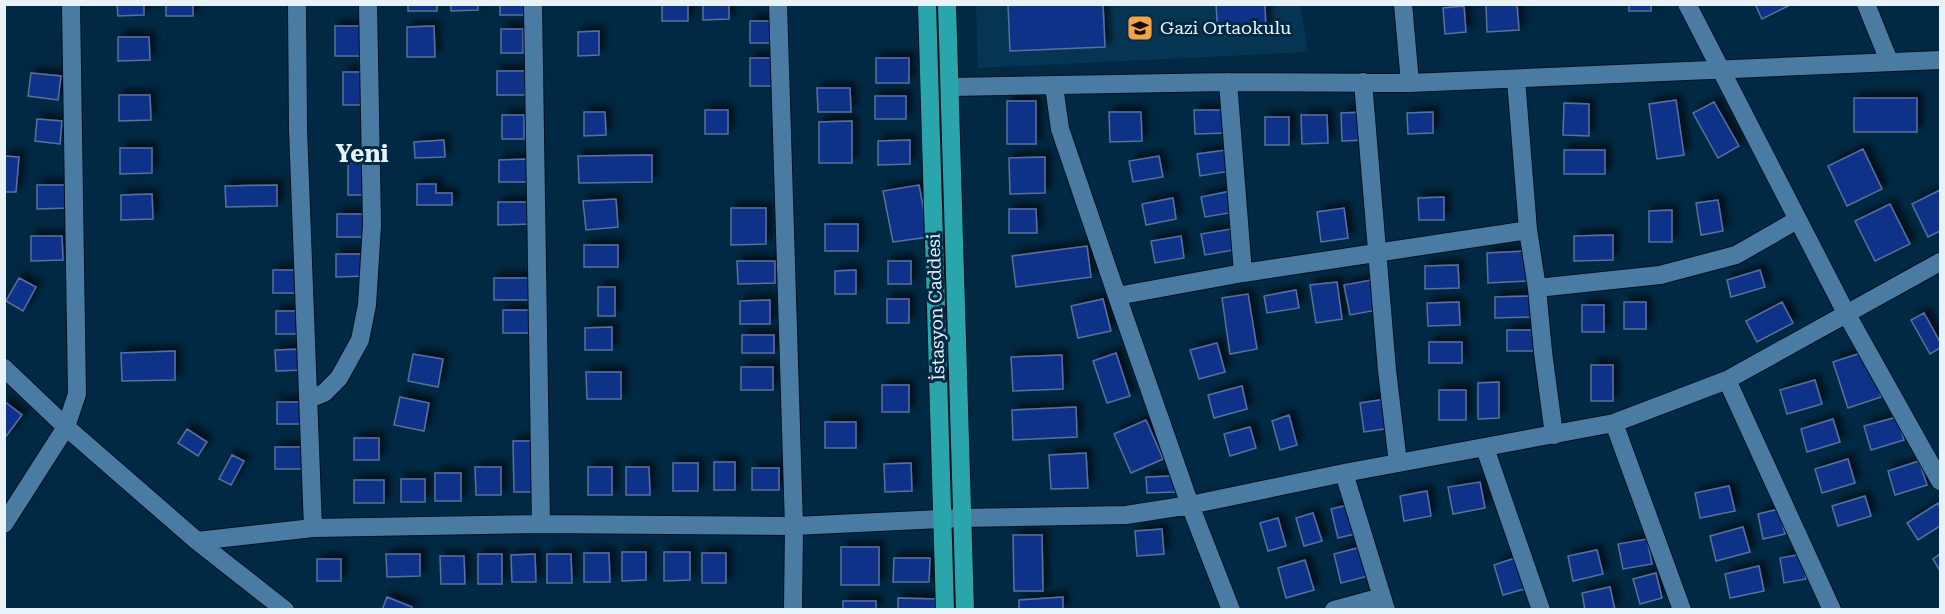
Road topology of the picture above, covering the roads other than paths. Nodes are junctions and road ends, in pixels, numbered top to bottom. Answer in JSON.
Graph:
{"nodes":[{"id":1,"x":71,"y":4,"type":"edge"},
{"id":2,"x":297,"y":4,"type":"edge"},
{"id":3,"x":368,"y":4,"type":"edge"},
{"id":4,"x":533,"y":4,"type":"edge"},
{"id":5,"x":778,"y":4,"type":"edge"},
{"id":6,"x":927,"y":4,"type":"edge"},
{"id":7,"x":947,"y":4,"type":"edge"},
{"id":8,"x":1402,"y":4,"type":"edge"},
{"id":9,"x":1687,"y":4,"type":"edge"},
{"id":10,"x":1866,"y":4,"type":"edge"},
{"id":11,"x":1941,"y":60,"type":"edge"},
{"id":12,"x":1889,"y":61,"type":"junction"},
{"id":13,"x":1719,"y":69,"type":"junction"},
{"id":14,"x":1516,"y":79,"type":"junction"},
{"id":15,"x":1228,"y":82,"type":"junction"},
{"id":16,"x":1363,"y":82,"type":"junction"},
{"id":17,"x":1410,"y":83,"type":"junction"},
{"id":18,"x":1054,"y":86,"type":"junction"},
{"id":19,"x":950,"y":87,"type":"junction"},
{"id":20,"x":1797,"y":220,"type":"junction"},
{"id":21,"x":1528,"y":230,"type":"junction"},
{"id":22,"x":1377,"y":252,"type":"junction"},
{"id":23,"x":1941,"y":262,"type":"edge"},
{"id":24,"x":1243,"y":273,"type":"junction"},
{"id":25,"x":1537,"y":288,"type":"junction"},
{"id":26,"x":1117,"y":296,"type":"junction"},
{"id":27,"x":1846,"y":313,"type":"junction"},
{"id":28,"x":4,"y":368,"type":"edge"},
{"id":29,"x":1727,"y":380,"type":"junction"},
{"id":30,"x":309,"y":399,"type":"junction"},
{"id":31,"x":1614,"y":423,"type":"junction"},
{"id":32,"x":66,"y":427,"type":"junction"},
{"id":33,"x":1554,"y":435,"type":"junction"},
{"id":34,"x":1485,"y":448,"type":"junction"},
{"id":35,"x":1398,"y":463,"type":"junction"},
{"id":36,"x":1344,"y":472,"type":"junction"},
{"id":37,"x":1941,"y":481,"type":"edge"},
{"id":38,"x":1191,"y":505,"type":"junction"},
{"id":39,"x":962,"y":518,"type":"junction"},
{"id":40,"x":942,"y":520,"type":"junction"},
{"id":41,"x":4,"y":524,"type":"edge"},
{"id":42,"x":541,"y":525,"type":"junction"},
{"id":43,"x":794,"y":526,"type":"junction"},
{"id":44,"x":313,"y":528,"type":"junction"},
{"id":45,"x":197,"y":541,"type":"junction"},
{"id":46,"x":1384,"y":603,"type":"edge"},
{"id":47,"x":285,"y":609,"type":"edge"},
{"id":48,"x":793,"y":609,"type":"edge"},
{"id":49,"x":945,"y":609,"type":"edge"},
{"id":50,"x":965,"y":609,"type":"edge"},
{"id":51,"x":1231,"y":609,"type":"edge"},
{"id":52,"x":1334,"y":609,"type":"edge"},
{"id":53,"x":1541,"y":609,"type":"edge"},
{"id":54,"x":1682,"y":609,"type":"edge"},
{"id":55,"x":1832,"y":609,"type":"edge"}],
"edges":[{"from":1,"to":32,"type":"street"},
{"from":2,"to":30,"type":"street"},
{"from":3,"to":30,"type":"street"},
{"from":4,"to":42,"type":"street"},
{"from":5,"to":43,"type":"street"},
{"from":6,"to":40,"type":"main road","name":"İstasyon Caddesi"},
{"from":7,"to":19,"type":"main road"},
{"from":8,"to":17,"type":"street"},
{"from":9,"to":13,"type":"street"},
{"from":10,"to":12,"type":"street"},
{"from":11,"to":12,"type":"street"},
{"from":12,"to":13,"type":"street"},
{"from":13,"to":14,"type":"street"},
{"from":13,"to":20,"type":"street"},
{"from":14,"to":17,"type":"street"},
{"from":14,"to":21,"type":"street"},
{"from":15,"to":16,"type":"street"},
{"from":15,"to":18,"type":"street"},
{"from":15,"to":24,"type":"street"},
{"from":16,"to":17,"type":"street"},
{"from":16,"to":22,"type":"street"},
{"from":18,"to":19,"type":"street"},
{"from":18,"to":26,"type":"street"},
{"from":19,"to":39,"type":"main road"},
{"from":20,"to":25,"type":"street"},
{"from":20,"to":27,"type":"street"},
{"from":21,"to":22,"type":"street"},
{"from":21,"to":25,"type":"street"},
{"from":22,"to":24,"type":"street"},
{"from":22,"to":35,"type":"street"},
{"from":23,"to":27,"type":"street"},
{"from":24,"to":26,"type":"street"},
{"from":25,"to":33,"type":"street"},
{"from":26,"to":38,"type":"street"},
{"from":27,"to":29,"type":"street"},
{"from":27,"to":37,"type":"street"},
{"from":28,"to":32,"type":"street"},
{"from":29,"to":31,"type":"street"},
{"from":29,"to":55,"type":"street"},
{"from":30,"to":44,"type":"street"},
{"from":31,"to":33,"type":"street"},
{"from":31,"to":54,"type":"street"},
{"from":32,"to":41,"type":"street"},
{"from":32,"to":45,"type":"street"},
{"from":33,"to":34,"type":"street"},
{"from":34,"to":35,"type":"street"},
{"from":34,"to":53,"type":"street"},
{"from":35,"to":36,"type":"street"},
{"from":36,"to":38,"type":"street"},
{"from":36,"to":46,"type":"street"},
{"from":38,"to":39,"type":"street"},
{"from":38,"to":51,"type":"street"},
{"from":39,"to":40,"type":"street"},
{"from":39,"to":50,"type":"main road"},
{"from":40,"to":43,"type":"street"},
{"from":40,"to":49,"type":"main road","name":"İstasyon Caddesi"},
{"from":42,"to":43,"type":"street"},
{"from":42,"to":44,"type":"street"},
{"from":43,"to":48,"type":"street"},
{"from":44,"to":45,"type":"street"},
{"from":45,"to":47,"type":"street"},
{"from":46,"to":52,"type":"street"}]}
